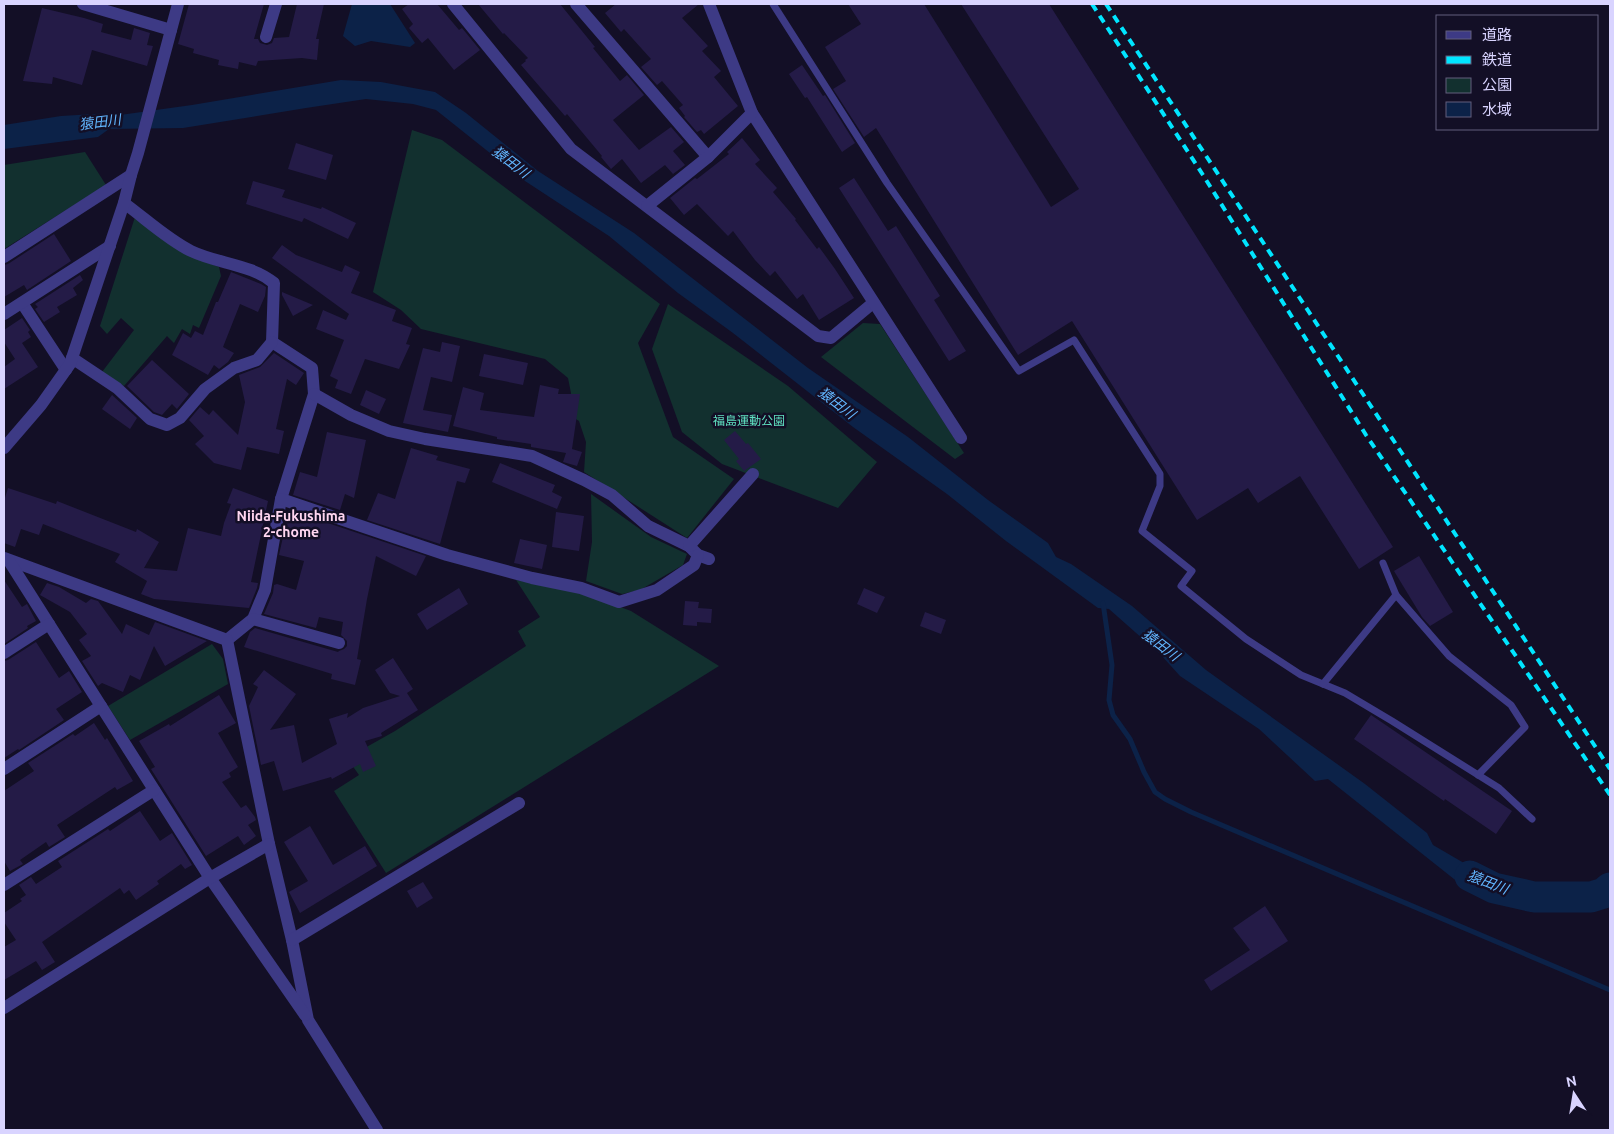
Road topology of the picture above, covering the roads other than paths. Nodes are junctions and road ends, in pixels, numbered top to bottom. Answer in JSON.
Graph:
{"nodes":[{"id":1,"x":84,"y":4,"type":"edge"},
{"id":2,"x":178,"y":4,"type":"edge"},
{"id":3,"x":276,"y":4,"type":"edge"},
{"id":4,"x":453,"y":4,"type":"edge"},
{"id":5,"x":709,"y":4,"type":"edge"},
{"id":6,"x":772,"y":4,"type":"edge"},
{"id":7,"x":584,"y":6,"type":"edge"},
{"id":8,"x":171,"y":30,"type":"junction"},
{"id":9,"x":266,"y":37,"type":"dead end"},
{"id":10,"x":752,"y":114,"type":"junction"},
{"id":11,"x":708,"y":157,"type":"junction"},
{"id":12,"x":130,"y":175,"type":"junction"},
{"id":13,"x":124,"y":203,"type":"junction"},
{"id":14,"x":647,"y":206,"type":"junction"},
{"id":15,"x":110,"y":246,"type":"junction"},
{"id":16,"x":4,"y":257,"type":"edge"},
{"id":17,"x":22,"y":303,"type":"junction"},
{"id":18,"x":874,"y":303,"type":"junction"},
{"id":19,"x":4,"y":314,"type":"edge"},
{"id":20,"x":272,"y":342,"type":"junction"},
{"id":21,"x":72,"y":358,"type":"junction"},
{"id":22,"x":66,"y":370,"type":"junction"},
{"id":23,"x":314,"y":394,"type":"junction"},
{"id":24,"x":961,"y":438,"type":"dead end"},
{"id":25,"x":4,"y":448,"type":"edge"},
{"id":26,"x":753,"y":474,"type":"dead end"},
{"id":27,"x":281,"y":499,"type":"junction"},
{"id":28,"x":689,"y":546,"type":"junction"},
{"id":29,"x":7,"y":559,"type":"edge"},
{"id":30,"x":1383,"y":563,"type":"dead end"},
{"id":31,"x":1396,"y":595,"type":"junction"},
{"id":32,"x":253,"y":619,"type":"junction"},
{"id":33,"x":49,"y":624,"type":"junction"},
{"id":34,"x":227,"y":640,"type":"junction"},
{"id":35,"x":339,"y":643,"type":"dead end"},
{"id":36,"x":4,"y":653,"type":"edge"},
{"id":37,"x":1323,"y":684,"type":"junction"},
{"id":38,"x":102,"y":706,"type":"junction"},
{"id":39,"x":4,"y":768,"type":"edge"},
{"id":40,"x":1478,"y":775,"type":"junction"},
{"id":41,"x":154,"y":790,"type":"junction"},
{"id":42,"x":519,"y":803,"type":"dead end"},
{"id":43,"x":1532,"y":819,"type":"dead end"},
{"id":44,"x":269,"y":844,"type":"junction"},
{"id":45,"x":210,"y":878,"type":"junction"},
{"id":46,"x":4,"y":885,"type":"edge"},
{"id":47,"x":292,"y":940,"type":"junction"},
{"id":48,"x":4,"y":1008,"type":"edge"},
{"id":49,"x":308,"y":1020,"type":"junction"},
{"id":50,"x":377,"y":1130,"type":"edge"}],
"edges":[{"from":1,"to":8,"type":"street"},
{"from":2,"to":8,"type":"street"},
{"from":3,"to":9,"type":"street"},
{"from":4,"to":14,"type":"street"},
{"from":5,"to":10,"type":"street"},
{"from":6,"to":37,"type":"lane"},
{"from":7,"to":11,"type":"street"},
{"from":8,"to":12,"type":"street"},
{"from":10,"to":11,"type":"street"},
{"from":10,"to":18,"type":"street"},
{"from":11,"to":14,"type":"street"},
{"from":12,"to":13,"type":"street"},
{"from":12,"to":16,"type":"street"},
{"from":13,"to":15,"type":"street"},
{"from":13,"to":20,"type":"street"},
{"from":14,"to":18,"type":"street"},
{"from":15,"to":17,"type":"street"},
{"from":15,"to":21,"type":"street"},
{"from":17,"to":19,"type":"street"},
{"from":17,"to":22,"type":"street"},
{"from":18,"to":24,"type":"street"},
{"from":20,"to":21,"type":"street"},
{"from":20,"to":23,"type":"street"},
{"from":21,"to":22,"type":"street"},
{"from":22,"to":25,"type":"street"},
{"from":23,"to":27,"type":"street"},
{"from":23,"to":28,"type":"street"},
{"from":26,"to":28,"type":"street"},
{"from":27,"to":28,"type":"street"},
{"from":27,"to":32,"type":"street"},
{"from":29,"to":33,"type":"street"},
{"from":29,"to":34,"type":"street"},
{"from":30,"to":31,"type":"lane"},
{"from":31,"to":37,"type":"lane"},
{"from":31,"to":40,"type":"lane"},
{"from":32,"to":34,"type":"street"},
{"from":32,"to":35,"type":"street"},
{"from":33,"to":36,"type":"street"},
{"from":33,"to":38,"type":"street"},
{"from":34,"to":44,"type":"street"},
{"from":37,"to":40,"type":"lane"},
{"from":38,"to":39,"type":"street"},
{"from":38,"to":41,"type":"street"},
{"from":40,"to":43,"type":"lane"},
{"from":41,"to":45,"type":"street"},
{"from":41,"to":46,"type":"street"},
{"from":42,"to":47,"type":"street"},
{"from":44,"to":45,"type":"street"},
{"from":44,"to":47,"type":"street"},
{"from":45,"to":48,"type":"street"},
{"from":45,"to":49,"type":"street"},
{"from":47,"to":49,"type":"street"},
{"from":49,"to":50,"type":"street"}]}
